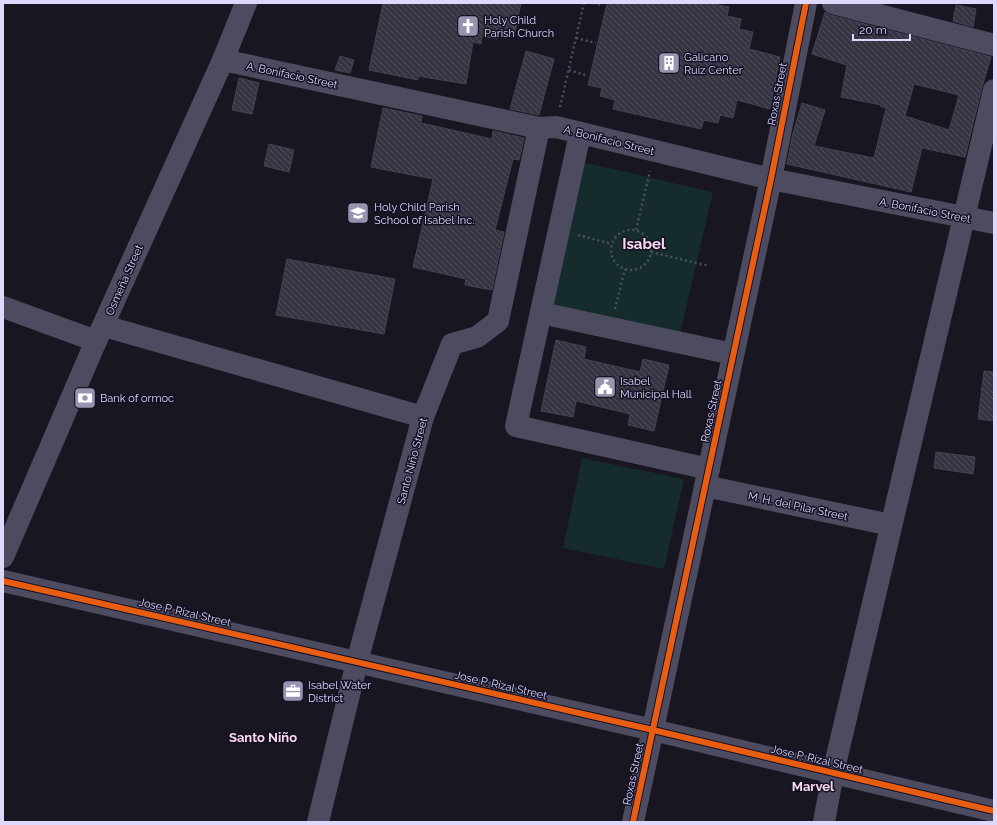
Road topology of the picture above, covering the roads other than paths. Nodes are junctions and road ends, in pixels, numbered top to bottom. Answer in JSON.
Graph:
{"nodes":[{"id":1,"x":246,"y":3,"type":"edge"},
{"id":2,"x":806,"y":3,"type":"edge"},
{"id":3,"x":833,"y":3,"type":"edge"},
{"id":4,"x":994,"y":46,"type":"edge"},
{"id":5,"x":223,"y":60,"type":"junction"},
{"id":6,"x":994,"y":90,"type":"edge"},
{"id":7,"x":548,"y":127,"type":"junction"},
{"id":8,"x":580,"y":134,"type":"junction"},
{"id":9,"x":771,"y":179,"type":"junction"},
{"id":10,"x":963,"y":217,"type":"junction"},
{"id":11,"x":994,"y":223,"type":"edge"},
{"id":12,"x":3,"y":307,"type":"edge"},
{"id":13,"x":541,"y":313,"type":"junction"},
{"id":14,"x":100,"y":334,"type":"junction"},
{"id":15,"x":733,"y":354,"type":"junction"},
{"id":16,"x":423,"y":417,"type":"junction"},
{"id":17,"x":707,"y":478,"type":"junction"},
{"id":18,"x":891,"y":526,"type":"junction"},
{"id":19,"x":3,"y":557,"type":"edge"},
{"id":20,"x":3,"y":581,"type":"edge"},
{"id":21,"x":357,"y":662,"type":"junction"},
{"id":22,"x":653,"y":730,"type":"junction"},
{"id":23,"x":833,"y":773,"type":"junction"},
{"id":24,"x":994,"y":811,"type":"edge"},
{"id":25,"x":318,"y":822,"type":"edge"},
{"id":26,"x":633,"y":822,"type":"edge"},
{"id":27,"x":824,"y":822,"type":"edge"}],
"edges":[{"from":1,"to":5,"type":"street","name":"Osmeña Street"},
{"from":2,"to":9,"type":"street","name":"Roxas Street"},
{"from":3,"to":4,"type":"street"},
{"from":5,"to":7,"type":"street","name":"A. Bonifacio Street"},
{"from":5,"to":14,"type":"street","name":"Osmeña Street"},
{"from":6,"to":10,"type":"street"},
{"from":7,"to":8,"type":"street","name":"A. Bonifacio Street"},
{"from":7,"to":16,"type":"street","name":"Santo Niño Street"},
{"from":8,"to":9,"type":"street","name":"A. Bonifacio Street"},
{"from":8,"to":13,"type":"street"},
{"from":9,"to":10,"type":"street","name":"A. Bonifacio Street"},
{"from":9,"to":15,"type":"street","name":"Roxas Street"},
{"from":10,"to":11,"type":"street","name":"A. Bonifacio Street"},
{"from":10,"to":18,"type":"street"},
{"from":12,"to":14,"type":"street"},
{"from":13,"to":15,"type":"street"},
{"from":13,"to":17,"type":"street","name":"M. H. del Pilar Street"},
{"from":14,"to":16,"type":"street"},
{"from":14,"to":19,"type":"street","name":"Osmeña Street"},
{"from":15,"to":17,"type":"street","name":"Roxas Street"},
{"from":16,"to":21,"type":"street","name":"Santo Niño Street"},
{"from":17,"to":18,"type":"street","name":"M. H. del Pilar Street"},
{"from":17,"to":22,"type":"street","name":"Roxas Street"},
{"from":18,"to":23,"type":"street"},
{"from":20,"to":21,"type":"street","name":"Jose P. Rizal Street"},
{"from":21,"to":22,"type":"street","name":"Jose P. Rizal Street"},
{"from":21,"to":25,"type":"street","name":"Santo Niño Street"},
{"from":22,"to":23,"type":"street","name":"Jose P. Rizal Street"},
{"from":22,"to":26,"type":"street","name":"Roxas Street"},
{"from":23,"to":24,"type":"street","name":"Jose P. Rizal Street"},
{"from":23,"to":27,"type":"street"}]}
